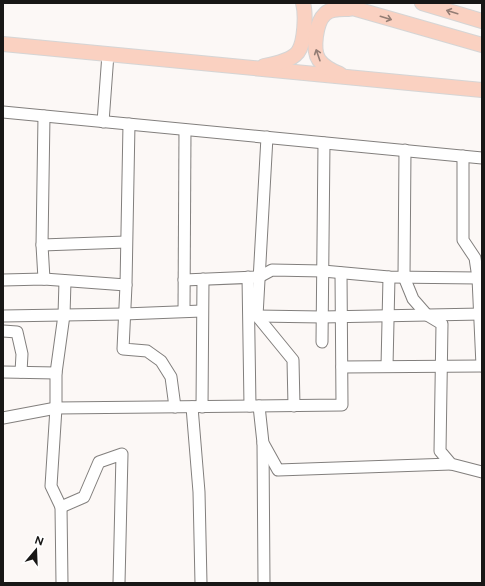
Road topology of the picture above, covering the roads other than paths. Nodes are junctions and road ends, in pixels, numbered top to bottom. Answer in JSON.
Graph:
{"nodes":[{"id":1,"x":303,"y":3,"type":"edge"},
{"id":2,"x":335,"y":3,"type":"edge"},
{"id":3,"x":422,"y":3,"type":"edge"},
{"id":4,"x":357,"y":10,"type":"junction"},
{"id":5,"x":482,"y":22,"type":"edge"},
{"id":6,"x":3,"y":44,"type":"edge"},
{"id":7,"x":479,"y":44,"type":"edge"},
{"id":8,"x":108,"y":54,"type":"junction"},
{"id":9,"x":253,"y":68,"type":"junction"},
{"id":10,"x":347,"y":77,"type":"junction"},
{"id":11,"x":482,"y":90,"type":"edge"},
{"id":12,"x":3,"y":112,"type":"edge"},
{"id":13,"x":44,"y":116,"type":"junction"},
{"id":14,"x":103,"y":122,"type":"junction"},
{"id":15,"x":129,"y":124,"type":"junction"},
{"id":16,"x":185,"y":130,"type":"junction"},
{"id":17,"x":267,"y":137,"type":"junction"},
{"id":18,"x":324,"y":143,"type":"junction"},
{"id":19,"x":405,"y":150,"type":"junction"},
{"id":20,"x":462,"y":156,"type":"junction"},
{"id":21,"x":482,"y":158,"type":"edge"},
{"id":22,"x":126,"y":242,"type":"junction"},
{"id":23,"x":42,"y":245,"type":"junction"},
{"id":24,"x":323,"y":272,"type":"junction"},
{"id":25,"x":341,"y":273,"type":"junction"},
{"id":26,"x":254,"y":277,"type":"junction"},
{"id":27,"x":389,"y":277,"type":"junction"},
{"id":28,"x":404,"y":277,"type":"junction"},
{"id":29,"x":478,"y":278,"type":"junction"},
{"id":30,"x":44,"y":279,"type":"junction"},
{"id":31,"x":203,"y":279,"type":"junction"},
{"id":32,"x":3,"y":280,"type":"edge"},
{"id":33,"x":65,"y":280,"type":"junction"},
{"id":34,"x":184,"y":280,"type":"junction"},
{"id":35,"x":126,"y":285,"type":"junction"},
{"id":36,"x":184,"y":311,"type":"junction"},
{"id":37,"x":202,"y":311,"type":"junction"},
{"id":38,"x":124,"y":314,"type":"junction"},
{"id":39,"x":481,"y":314,"type":"edge"},
{"id":40,"x":64,"y":315,"type":"junction"},
{"id":41,"x":3,"y":316,"type":"edge"},
{"id":42,"x":257,"y":316,"type":"junction"},
{"id":43,"x":341,"y":316,"type":"junction"},
{"id":44,"x":389,"y":316,"type":"junction"},
{"id":45,"x":427,"y":316,"type":"junction"},
{"id":46,"x":322,"y":317,"type":"junction"},
{"id":47,"x":3,"y":331,"type":"edge"},
{"id":48,"x":322,"y":342,"type":"dead end"},
{"id":49,"x":387,"y":366,"type":"junction"},
{"id":50,"x":441,"y":366,"type":"junction"},
{"id":51,"x":482,"y":366,"type":"edge"},
{"id":52,"x":342,"y":367,"type":"junction"},
{"id":53,"x":3,"y":372,"type":"edge"},
{"id":54,"x":21,"y":372,"type":"junction"},
{"id":55,"x":56,"y":373,"type":"junction"},
{"id":56,"x":197,"y":406,"type":"junction"},
{"id":57,"x":254,"y":406,"type":"junction"},
{"id":58,"x":294,"y":406,"type":"junction"},
{"id":59,"x":175,"y":407,"type":"junction"},
{"id":60,"x":56,"y":408,"type":"junction"},
{"id":61,"x":3,"y":418,"type":"edge"},
{"id":62,"x":263,"y":443,"type":"junction"},
{"id":63,"x":451,"y":464,"type":"junction"},
{"id":64,"x":482,"y":472,"type":"edge"},
{"id":65,"x":61,"y":507,"type":"junction"},
{"id":66,"x":62,"y":583,"type":"edge"},
{"id":67,"x":119,"y":583,"type":"edge"},
{"id":68,"x":201,"y":583,"type":"edge"},
{"id":69,"x":264,"y":583,"type":"edge"}],
"edges":[{"from":1,"to":9,"type":"main road"},
{"from":2,"to":4,"type":"main road"},
{"from":5,"to":3,"type":"main road","one_way":true},
{"from":4,"to":7,"type":"main road","one_way":true},
{"from":10,"to":4,"type":"main road","one_way":true},
{"from":5,"to":7,"type":"main road"},
{"from":6,"to":8,"type":"main road"},
{"from":8,"to":9,"type":"main road"},
{"from":8,"to":14,"type":"street"},
{"from":9,"to":10,"type":"main road"},
{"from":10,"to":11,"type":"main road"},
{"from":12,"to":13,"type":"street"},
{"from":13,"to":14,"type":"street"},
{"from":13,"to":23,"type":"street"},
{"from":14,"to":15,"type":"street"},
{"from":15,"to":16,"type":"street"},
{"from":15,"to":22,"type":"street"},
{"from":16,"to":17,"type":"street"},
{"from":16,"to":34,"type":"street"},
{"from":17,"to":18,"type":"street"},
{"from":17,"to":26,"type":"street"},
{"from":18,"to":19,"type":"street"},
{"from":18,"to":24,"type":"street"},
{"from":19,"to":20,"type":"street"},
{"from":19,"to":28,"type":"street"},
{"from":20,"to":21,"type":"street"},
{"from":20,"to":29,"type":"street"},
{"from":22,"to":23,"type":"street"},
{"from":22,"to":35,"type":"street"},
{"from":23,"to":30,"type":"street"},
{"from":24,"to":25,"type":"street"},
{"from":24,"to":26,"type":"street"},
{"from":24,"to":46,"type":"street"},
{"from":25,"to":27,"type":"street"},
{"from":25,"to":43,"type":"street"},
{"from":26,"to":31,"type":"street"},
{"from":26,"to":42,"type":"street"},
{"from":26,"to":57,"type":"street"},
{"from":27,"to":28,"type":"street"},
{"from":27,"to":44,"type":"street"},
{"from":28,"to":29,"type":"street"},
{"from":28,"to":45,"type":"street"},
{"from":29,"to":39,"type":"street"},
{"from":30,"to":32,"type":"street"},
{"from":30,"to":33,"type":"street"},
{"from":31,"to":34,"type":"street"},
{"from":31,"to":37,"type":"street"},
{"from":33,"to":35,"type":"street"},
{"from":33,"to":40,"type":"street"},
{"from":34,"to":36,"type":"street"},
{"from":35,"to":38,"type":"street"},
{"from":36,"to":37,"type":"street"},
{"from":36,"to":38,"type":"street"},
{"from":37,"to":56,"type":"street"},
{"from":38,"to":40,"type":"street"},
{"from":38,"to":59,"type":"street"},
{"from":39,"to":45,"type":"street"},
{"from":39,"to":51,"type":"street"},
{"from":40,"to":41,"type":"street"},
{"from":40,"to":55,"type":"street"},
{"from":42,"to":46,"type":"street"},
{"from":42,"to":58,"type":"street"},
{"from":43,"to":44,"type":"street"},
{"from":43,"to":46,"type":"street"},
{"from":43,"to":52,"type":"street"},
{"from":44,"to":45,"type":"street"},
{"from":44,"to":49,"type":"street"},
{"from":45,"to":50,"type":"street"},
{"from":46,"to":48,"type":"street"},
{"from":47,"to":54,"type":"street"},
{"from":49,"to":50,"type":"street"},
{"from":49,"to":52,"type":"street"},
{"from":50,"to":51,"type":"street"},
{"from":50,"to":63,"type":"street"},
{"from":52,"to":58,"type":"street"},
{"from":53,"to":54,"type":"street"},
{"from":54,"to":55,"type":"street"},
{"from":55,"to":60,"type":"street"},
{"from":56,"to":57,"type":"street"},
{"from":56,"to":59,"type":"street"},
{"from":56,"to":68,"type":"street"},
{"from":57,"to":58,"type":"street"},
{"from":57,"to":62,"type":"street"},
{"from":59,"to":60,"type":"street"},
{"from":60,"to":61,"type":"street"},
{"from":60,"to":65,"type":"street"},
{"from":62,"to":63,"type":"street"},
{"from":62,"to":69,"type":"street"},
{"from":63,"to":64,"type":"street"},
{"from":65,"to":66,"type":"street"},
{"from":65,"to":67,"type":"street"}]}
